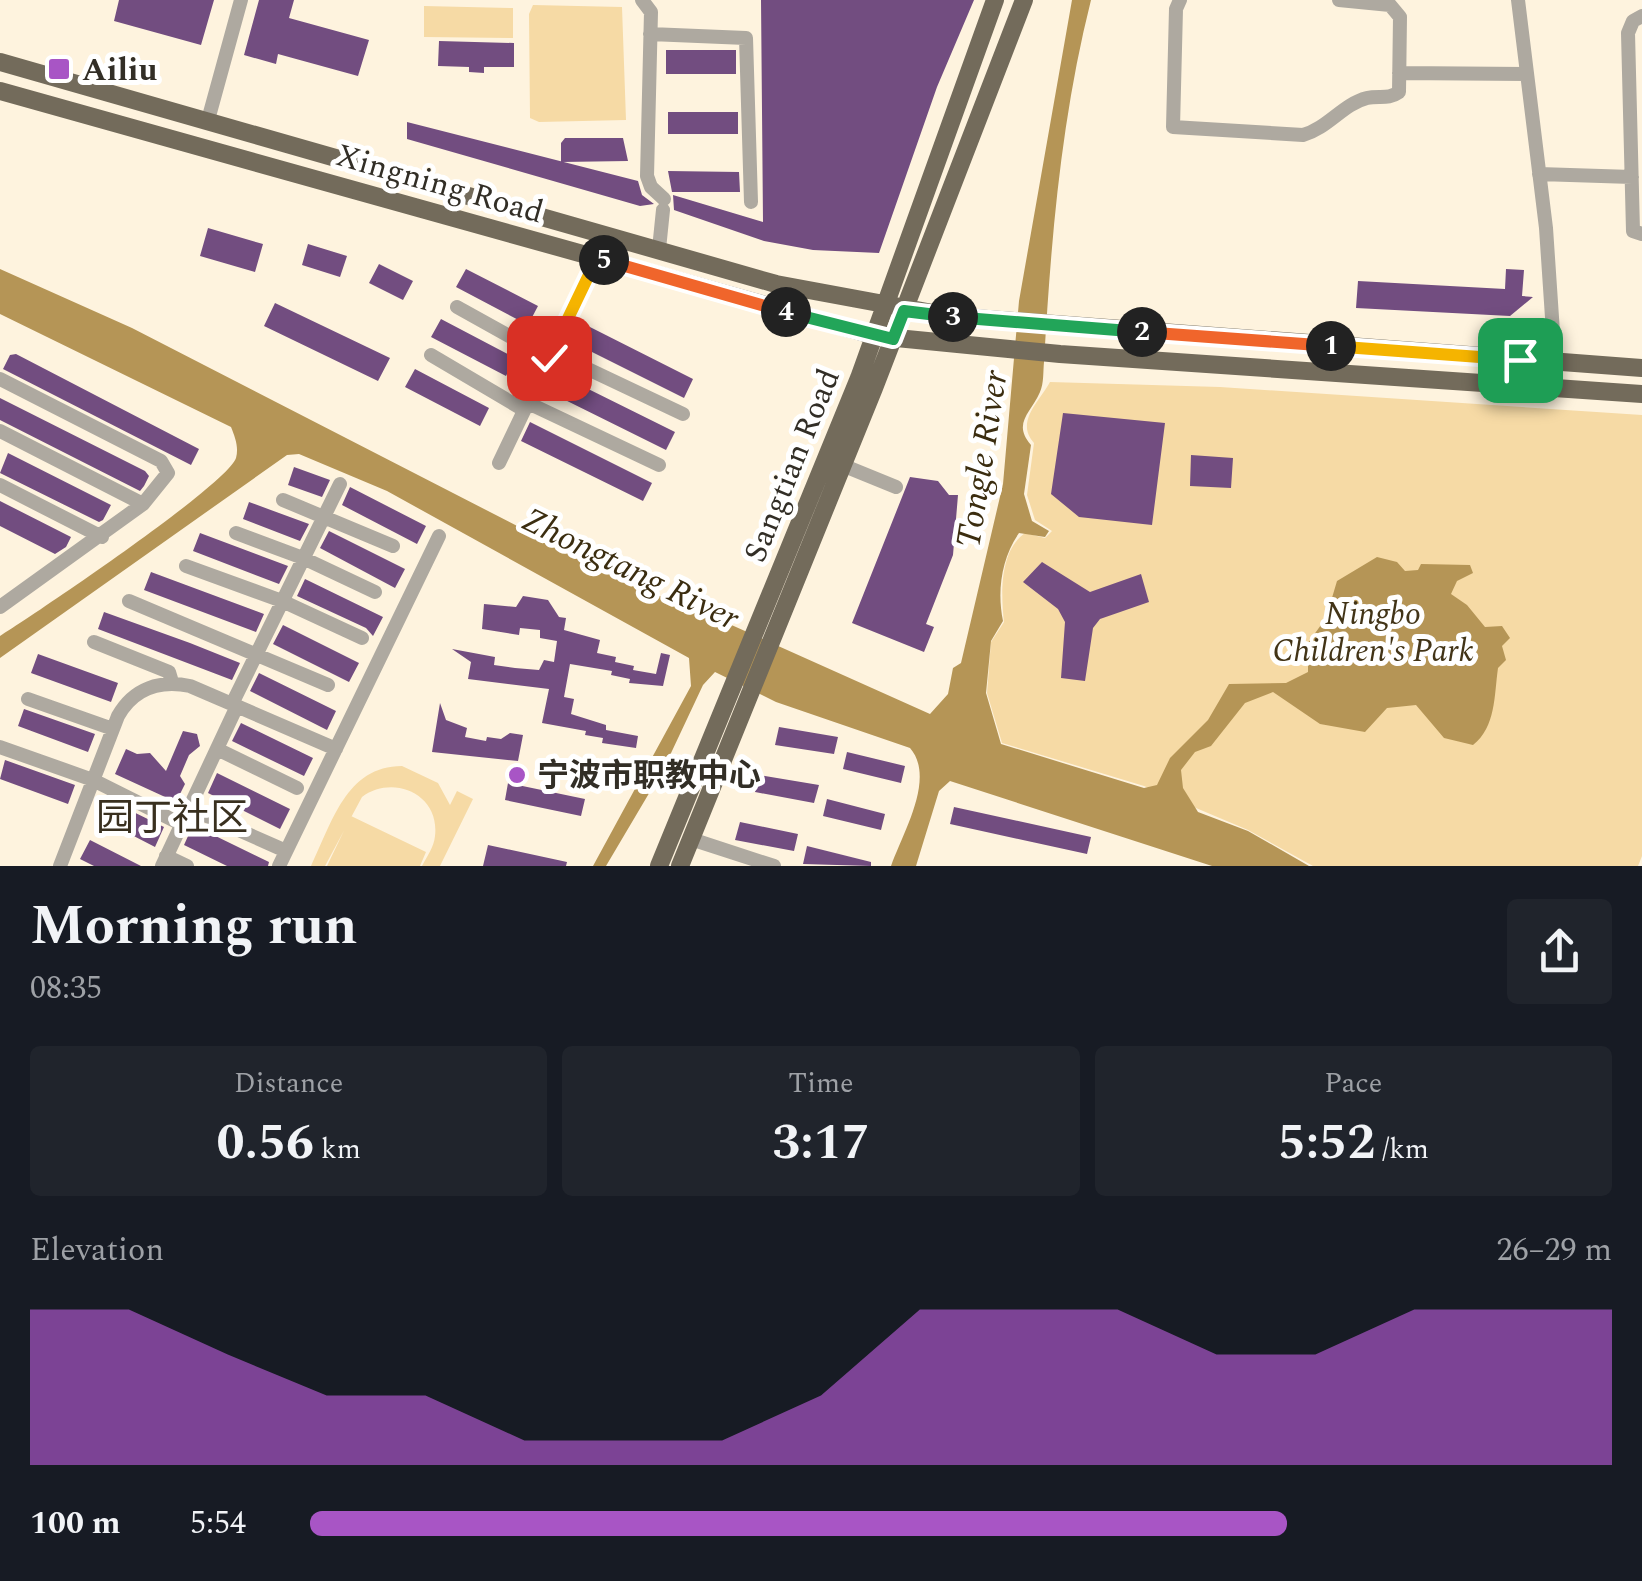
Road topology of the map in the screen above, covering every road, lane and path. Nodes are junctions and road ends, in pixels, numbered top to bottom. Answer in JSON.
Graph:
{"nodes":[{"id":1,"x":241,"y":0,"type":"edge"},
{"id":2,"x":642,"y":0,"type":"edge"},
{"id":3,"x":995,"y":0,"type":"edge"},
{"id":4,"x":1024,"y":0,"type":"edge"},
{"id":5,"x":1180,"y":0,"type":"edge"},
{"id":6,"x":1339,"y":0,"type":"edge"},
{"id":7,"x":1518,"y":0,"type":"edge"},
{"id":8,"x":1642,"y":16,"type":"edge"},
{"id":9,"x":650,"y":34,"type":"junction"},
{"id":10,"x":0,"y":62,"type":"edge"},
{"id":11,"x":1399,"y":73,"type":"junction"},
{"id":12,"x":1527,"y":74,"type":"junction"},
{"id":13,"x":0,"y":91,"type":"edge"},
{"id":14,"x":208,"y":120,"type":"junction"},
{"id":15,"x":1539,"y":174,"type":"junction"},
{"id":16,"x":1632,"y":176,"type":"junction"},
{"id":17,"x":751,"y":202,"type":"dead end"},
{"id":18,"x":1642,"y":234,"type":"edge"},
{"id":19,"x":658,"y":249,"type":"junction"},
{"id":20,"x":597,"y":258,"type":"junction"},
{"id":21,"x":457,"y":306,"type":"dead end"},
{"id":22,"x":895,"y":309,"type":"junction"},
{"id":23,"x":884,"y":337,"type":"junction"},
{"id":24,"x":431,"y":355,"type":"dead end"},
{"id":25,"x":550,"y":355,"type":"junction"},
{"id":26,"x":1555,"y":362,"type":"junction"},
{"id":27,"x":1642,"y":368,"type":"edge"},
{"id":28,"x":0,"y":379,"type":"edge"},
{"id":29,"x":1642,"y":394,"type":"edge"},
{"id":30,"x":526,"y":406,"type":"junction"},
{"id":31,"x":683,"y":414,"type":"dead end"},
{"id":32,"x":0,"y":431,"type":"edge"},
{"id":33,"x":499,"y":463,"type":"dead end"},
{"id":34,"x":659,"y":465,"type":"dead end"},
{"id":35,"x":842,"y":465,"type":"junction"},
{"id":36,"x":340,"y":484,"type":"dead end"},
{"id":37,"x":0,"y":485,"type":"edge"},
{"id":38,"x":896,"y":487,"type":"dead end"},
{"id":39,"x":284,"y":500,"type":"dead end"},
{"id":40,"x":143,"y":504,"type":"junction"},
{"id":41,"x":324,"y":515,"type":"junction"},
{"id":42,"x":236,"y":533,"type":"dead end"},
{"id":43,"x":439,"y":536,"type":"dead end"},
{"id":44,"x":102,"y":537,"type":"junction"},
{"id":45,"x":393,"y":546,"type":"dead end"},
{"id":46,"x":304,"y":558,"type":"junction"},
{"id":47,"x":186,"y":566,"type":"dead end"},
{"id":48,"x":375,"y":592,"type":"dead end"},
{"id":49,"x":779,"y":595,"type":"junction"},
{"id":50,"x":129,"y":601,"type":"dead end"},
{"id":51,"x":282,"y":601,"type":"junction"},
{"id":52,"x":0,"y":608,"type":"edge"},
{"id":53,"x":362,"y":638,"type":"dead end"},
{"id":54,"x":94,"y":642,"type":"dead end"},
{"id":55,"x":257,"y":652,"type":"junction"},
{"id":56,"x":172,"y":682,"type":"junction"},
{"id":57,"x":328,"y":684,"type":"dead end"},
{"id":58,"x":28,"y":700,"type":"dead end"},
{"id":59,"x":235,"y":705,"type":"junction"},
{"id":60,"x":727,"y":727,"type":"junction"},
{"id":61,"x":113,"y":730,"type":"junction"},
{"id":62,"x":0,"y":749,"type":"edge"},
{"id":63,"x":217,"y":749,"type":"junction"},
{"id":64,"x":336,"y":750,"type":"junction"},
{"id":65,"x":93,"y":780,"type":"junction"},
{"id":66,"x":297,"y":788,"type":"dead end"},
{"id":67,"x":189,"y":808,"type":"junction"},
{"id":68,"x":181,"y":824,"type":"junction"},
{"id":69,"x":691,"y":839,"type":"junction"},
{"id":70,"x":286,"y":851,"type":"junction"},
{"id":71,"x":164,"y":861,"type":"edge"},
{"id":72,"x":60,"y":866,"type":"edge"},
{"id":73,"x":187,"y":866,"type":"edge"},
{"id":74,"x":279,"y":866,"type":"edge"},
{"id":75,"x":659,"y":866,"type":"edge"},
{"id":76,"x":680,"y":866,"type":"edge"},
{"id":77,"x":774,"y":866,"type":"edge"}],
"edges":[{"from":1,"to":14,"type":"street"},
{"from":2,"to":9,"type":"street"},
{"from":3,"to":22,"type":"main road"},
{"from":4,"to":22,"type":"main road"},
{"from":5,"to":11,"type":"street"},
{"from":6,"to":11,"type":"street"},
{"from":7,"to":12,"type":"street"},
{"from":8,"to":16,"type":"street"},
{"from":9,"to":17,"type":"street"},
{"from":9,"to":19,"type":"street"},
{"from":10,"to":14,"type":"main road","name":"Xingning Road"},
{"from":11,"to":12,"type":"street"},
{"from":12,"to":15,"type":"street"},
{"from":13,"to":20,"type":"main road","name":"Xingning Road"},
{"from":14,"to":19,"type":"main road","name":"Xingning Road"},
{"from":15,"to":16,"type":"street"},
{"from":15,"to":26,"type":"street"},
{"from":16,"to":18,"type":"street"},
{"from":19,"to":22,"type":"main road","name":"Xingning Road"},
{"from":20,"to":23,"type":"main road","name":"Xingning Road"},
{"from":20,"to":25,"type":"street"},
{"from":21,"to":25,"type":"street"},
{"from":22,"to":23,"type":"main road","name":"Sangtian Road"},
{"from":22,"to":26,"type":"main road","name":"Xingning Road"},
{"from":23,"to":29,"type":"main road","name":"Xingning Road"},
{"from":23,"to":35,"type":"main road","name":"Sangtian Road"},
{"from":23,"to":49,"type":"main road","name":"Sangtian Road"},
{"from":24,"to":30,"type":"street"},
{"from":25,"to":30,"type":"street"},
{"from":25,"to":31,"type":"street"},
{"from":26,"to":27,"type":"main road"},
{"from":28,"to":40,"type":"street"},
{"from":30,"to":33,"type":"street"},
{"from":30,"to":34,"type":"street"},
{"from":32,"to":40,"type":"street"},
{"from":35,"to":38,"type":"street"},
{"from":35,"to":49,"type":"main road","name":"Sangtian Road"},
{"from":36,"to":41,"type":"street"},
{"from":37,"to":44,"type":"street"},
{"from":39,"to":41,"type":"street"},
{"from":40,"to":44,"type":"street"},
{"from":41,"to":45,"type":"street"},
{"from":41,"to":46,"type":"street"},
{"from":42,"to":46,"type":"street"},
{"from":43,"to":64,"type":"street"},
{"from":44,"to":52,"type":"street"},
{"from":46,"to":48,"type":"street"},
{"from":46,"to":51,"type":"street"},
{"from":47,"to":51,"type":"street"},
{"from":49,"to":60,"type":"main road","name":"Sangtian Road"},
{"from":50,"to":55,"type":"street"},
{"from":51,"to":53,"type":"street"},
{"from":51,"to":55,"type":"street"},
{"from":54,"to":56,"type":"street"},
{"from":55,"to":57,"type":"street"},
{"from":55,"to":59,"type":"street"},
{"from":56,"to":59,"type":"street"},
{"from":56,"to":61,"type":"street"},
{"from":58,"to":61,"type":"street"},
{"from":59,"to":63,"type":"street"},
{"from":59,"to":64,"type":"street"},
{"from":60,"to":69,"type":"main road","name":"Sangtian Road"},
{"from":60,"to":75,"type":"main road","name":"Sangtian Road"},
{"from":61,"to":65,"type":"street"},
{"from":62,"to":65,"type":"street"},
{"from":63,"to":66,"type":"street"},
{"from":63,"to":67,"type":"street"},
{"from":64,"to":70,"type":"street"},
{"from":65,"to":68,"type":"street"},
{"from":65,"to":72,"type":"street"},
{"from":67,"to":68,"type":"street"},
{"from":67,"to":70,"type":"street"},
{"from":68,"to":71,"type":"street"},
{"from":69,"to":76,"type":"main road","name":"Sangtian Road"},
{"from":69,"to":77,"type":"street"},
{"from":70,"to":74,"type":"street"},
{"from":71,"to":73,"type":"street"}]}
